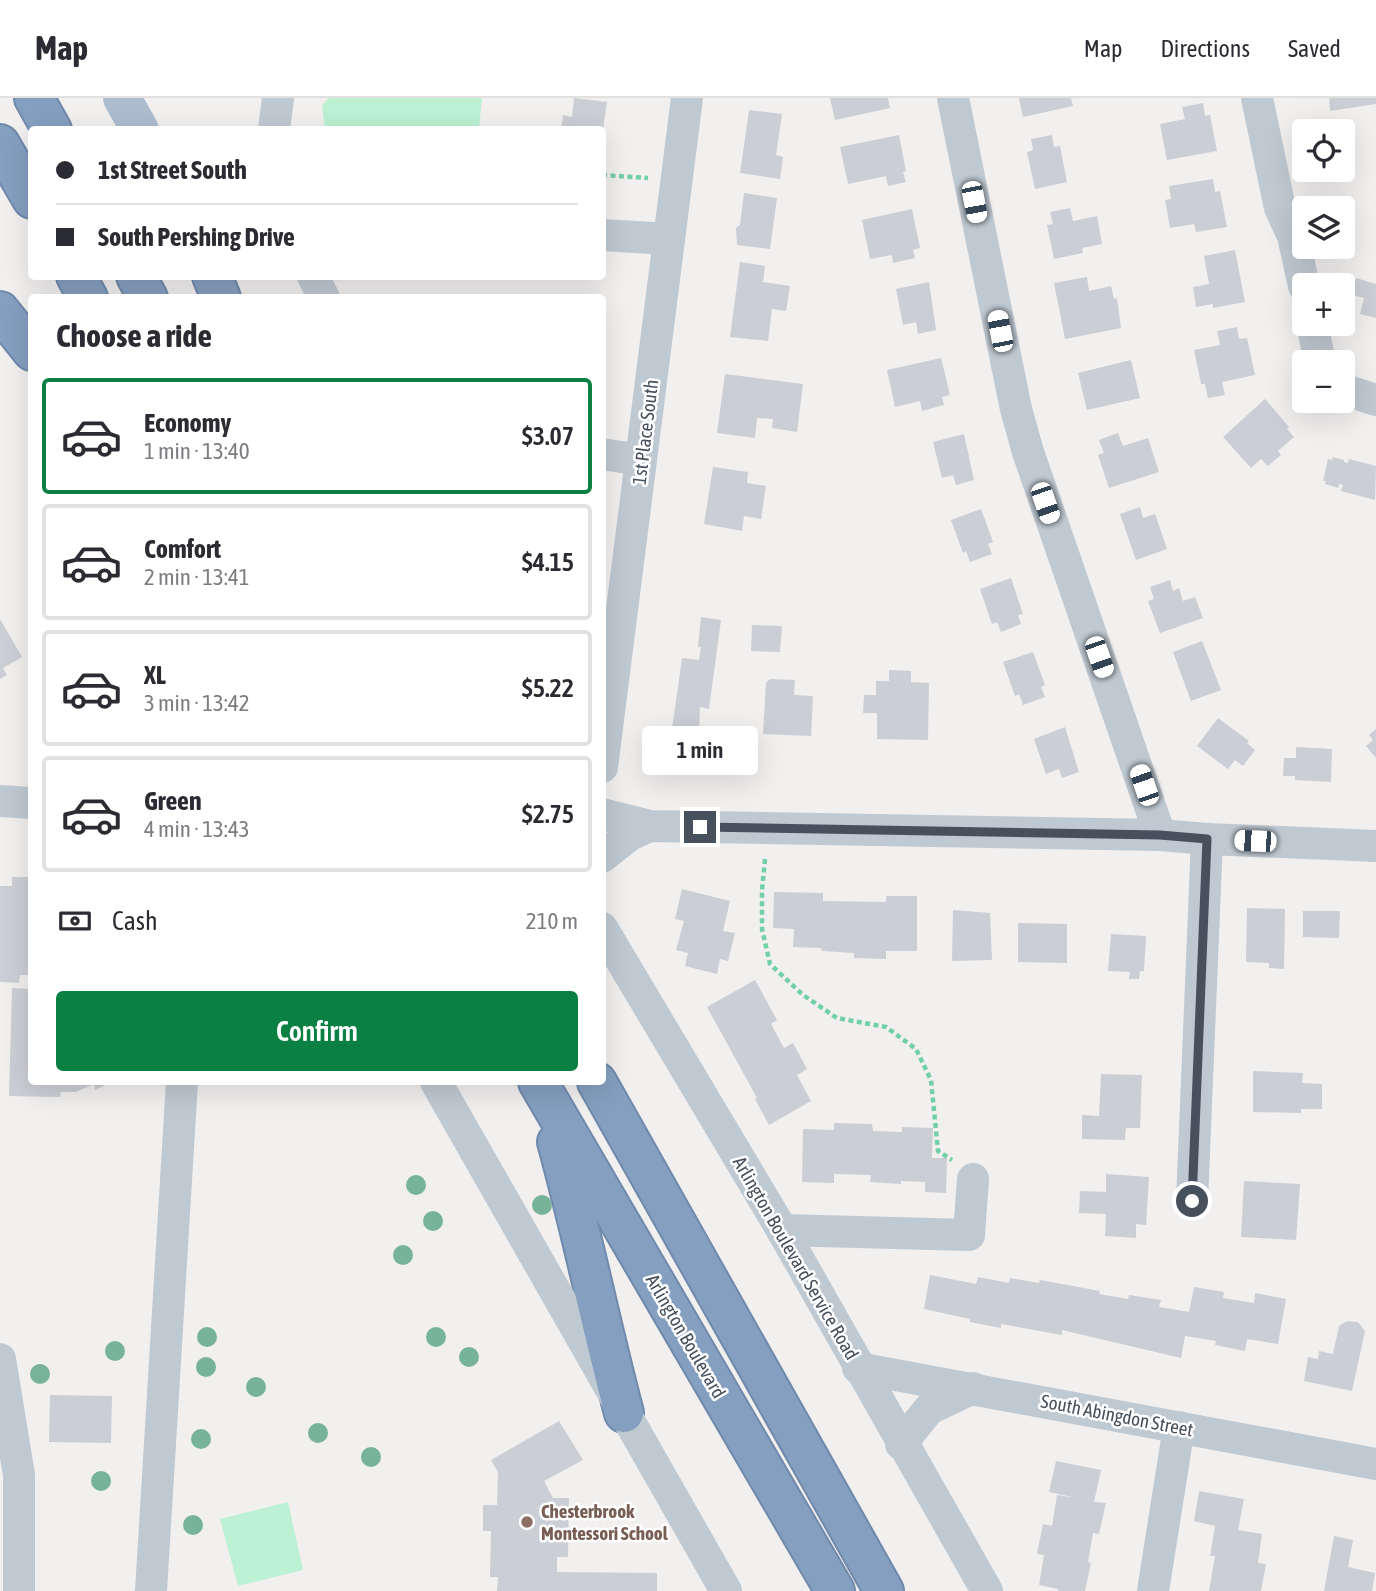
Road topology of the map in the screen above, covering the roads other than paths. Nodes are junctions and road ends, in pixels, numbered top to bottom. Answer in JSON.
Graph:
{"nodes":[{"id":1,"x":34,"y":98,"type":"edge"},
{"id":2,"x":122,"y":98,"type":"edge"},
{"id":3,"x":278,"y":98,"type":"edge"},
{"id":4,"x":687,"y":98,"type":"edge"},
{"id":5,"x":953,"y":98,"type":"edge"},
{"id":6,"x":1257,"y":98,"type":"edge"},
{"id":7,"x":50,"y":126,"type":"edge"},
{"id":8,"x":138,"y":126,"type":"edge"},
{"id":9,"x":274,"y":126,"type":"edge"},
{"id":10,"x":0,"y":144,"type":"edge"},
{"id":11,"x":28,"y":192,"type":"edge"},
{"id":12,"x":606,"y":235,"type":"edge"},
{"id":13,"x":669,"y":239,"type":"junction"},
{"id":14,"x":1301,"y":273,"type":"edge"},
{"id":15,"x":0,"y":312,"type":"edge"},
{"id":16,"x":28,"y":346,"type":"edge"},
{"id":17,"x":28,"y":362,"type":"edge"},
{"id":18,"x":1355,"y":393,"type":"edge"},
{"id":19,"x":1376,"y":400,"type":"edge"},
{"id":20,"x":606,"y":455,"type":"edge"},
{"id":21,"x":641,"y":460,"type":"junction"},
{"id":22,"x":606,"y":736,"type":"edge"},
{"id":23,"x":0,"y":801,"type":"edge"},
{"id":24,"x":28,"y":803,"type":"edge"},
{"id":25,"x":606,"y":815,"type":"edge"},
{"id":26,"x":650,"y":826,"type":"junction"},
{"id":27,"x":1160,"y":835,"type":"junction"},
{"id":28,"x":1207,"y":839,"type":"junction"},
{"id":29,"x":1376,"y":846,"type":"edge"},
{"id":30,"x":606,"y":854,"type":"edge"},
{"id":31,"x":606,"y":935,"type":"edge"},
{"id":32,"x":182,"y":1085,"type":"edge"},
{"id":33,"x":438,"y":1085,"type":"edge"},
{"id":34,"x":599,"y":1085,"type":"edge"},
{"id":35,"x":541,"y":1087,"type":"edge"},
{"id":36,"x":973,"y":1180,"type":"road end"},
{"id":37,"x":1192,"y":1201,"type":"dead end"},
{"id":38,"x":782,"y":1230,"type":"junction"},
{"id":39,"x":0,"y":1359,"type":"edge"},
{"id":40,"x":858,"y":1368,"type":"junction"},
{"id":41,"x":973,"y":1388,"type":"junction"},
{"id":42,"x":624,"y":1413,"type":"junction"},
{"id":43,"x":1179,"y":1427,"type":"junction"},
{"id":44,"x":901,"y":1444,"type":"junction"},
{"id":45,"x":1376,"y":1464,"type":"edge"},
{"id":46,"x":19,"y":1591,"type":"edge"},
{"id":47,"x":151,"y":1591,"type":"edge"},
{"id":48,"x":726,"y":1591,"type":"edge"},
{"id":49,"x":835,"y":1591,"type":"edge"},
{"id":50,"x":884,"y":1591,"type":"edge"},
{"id":51,"x":987,"y":1591,"type":"edge"},
{"id":52,"x":1153,"y":1591,"type":"edge"}],
"edges":[{"from":1,"to":7,"type":"highway"},
{"from":2,"to":8,"type":"main road"},
{"from":3,"to":9,"type":"street"},
{"from":4,"to":13,"type":"street","name":"1st Place South"},
{"from":5,"to":27,"type":"street"},
{"from":6,"to":14,"type":"street"},
{"from":10,"to":11,"type":"highway"},
{"from":12,"to":13,"type":"street"},
{"from":13,"to":21,"type":"street","name":"1st Place South"},
{"from":15,"to":16,"type":"highway"},
{"from":15,"to":17,"type":"street"},
{"from":18,"to":19,"type":"street"},
{"from":20,"to":21,"type":"street"},
{"from":21,"to":22,"type":"street","name":"1st Place South"},
{"from":23,"to":24,"type":"street"},
{"from":25,"to":26,"type":"street"},
{"from":26,"to":27,"type":"street"},
{"from":26,"to":30,"type":"street"},
{"from":27,"to":28,"type":"street"},
{"from":28,"to":29,"type":"street"},
{"from":28,"to":37,"type":"street"},
{"from":31,"to":38,"type":"street","name":"Arlington Boulevard Service Road"},
{"from":32,"to":47,"type":"street"},
{"from":33,"to":42,"type":"street"},
{"from":34,"to":50,"type":"highway"},
{"from":35,"to":42,"type":"highway"},
{"from":35,"to":49,"type":"highway","name":"Arlington Boulevard"},
{"from":36,"to":38,"type":"street"},
{"from":38,"to":40,"type":"street","name":"Arlington Boulevard Service Road"},
{"from":39,"to":46,"type":"street"},
{"from":40,"to":41,"type":"street","name":"South Abingdon Street"},
{"from":40,"to":44,"type":"street","name":"Arlington Boulevard Service Road"},
{"from":41,"to":43,"type":"street","name":"South Abingdon Street"},
{"from":41,"to":44,"type":"street"},
{"from":42,"to":48,"type":"street"},
{"from":43,"to":45,"type":"street","name":"South Abingdon Street"},
{"from":43,"to":52,"type":"street"},
{"from":44,"to":51,"type":"street","name":"Arlington Boulevard Service Road"}]}
